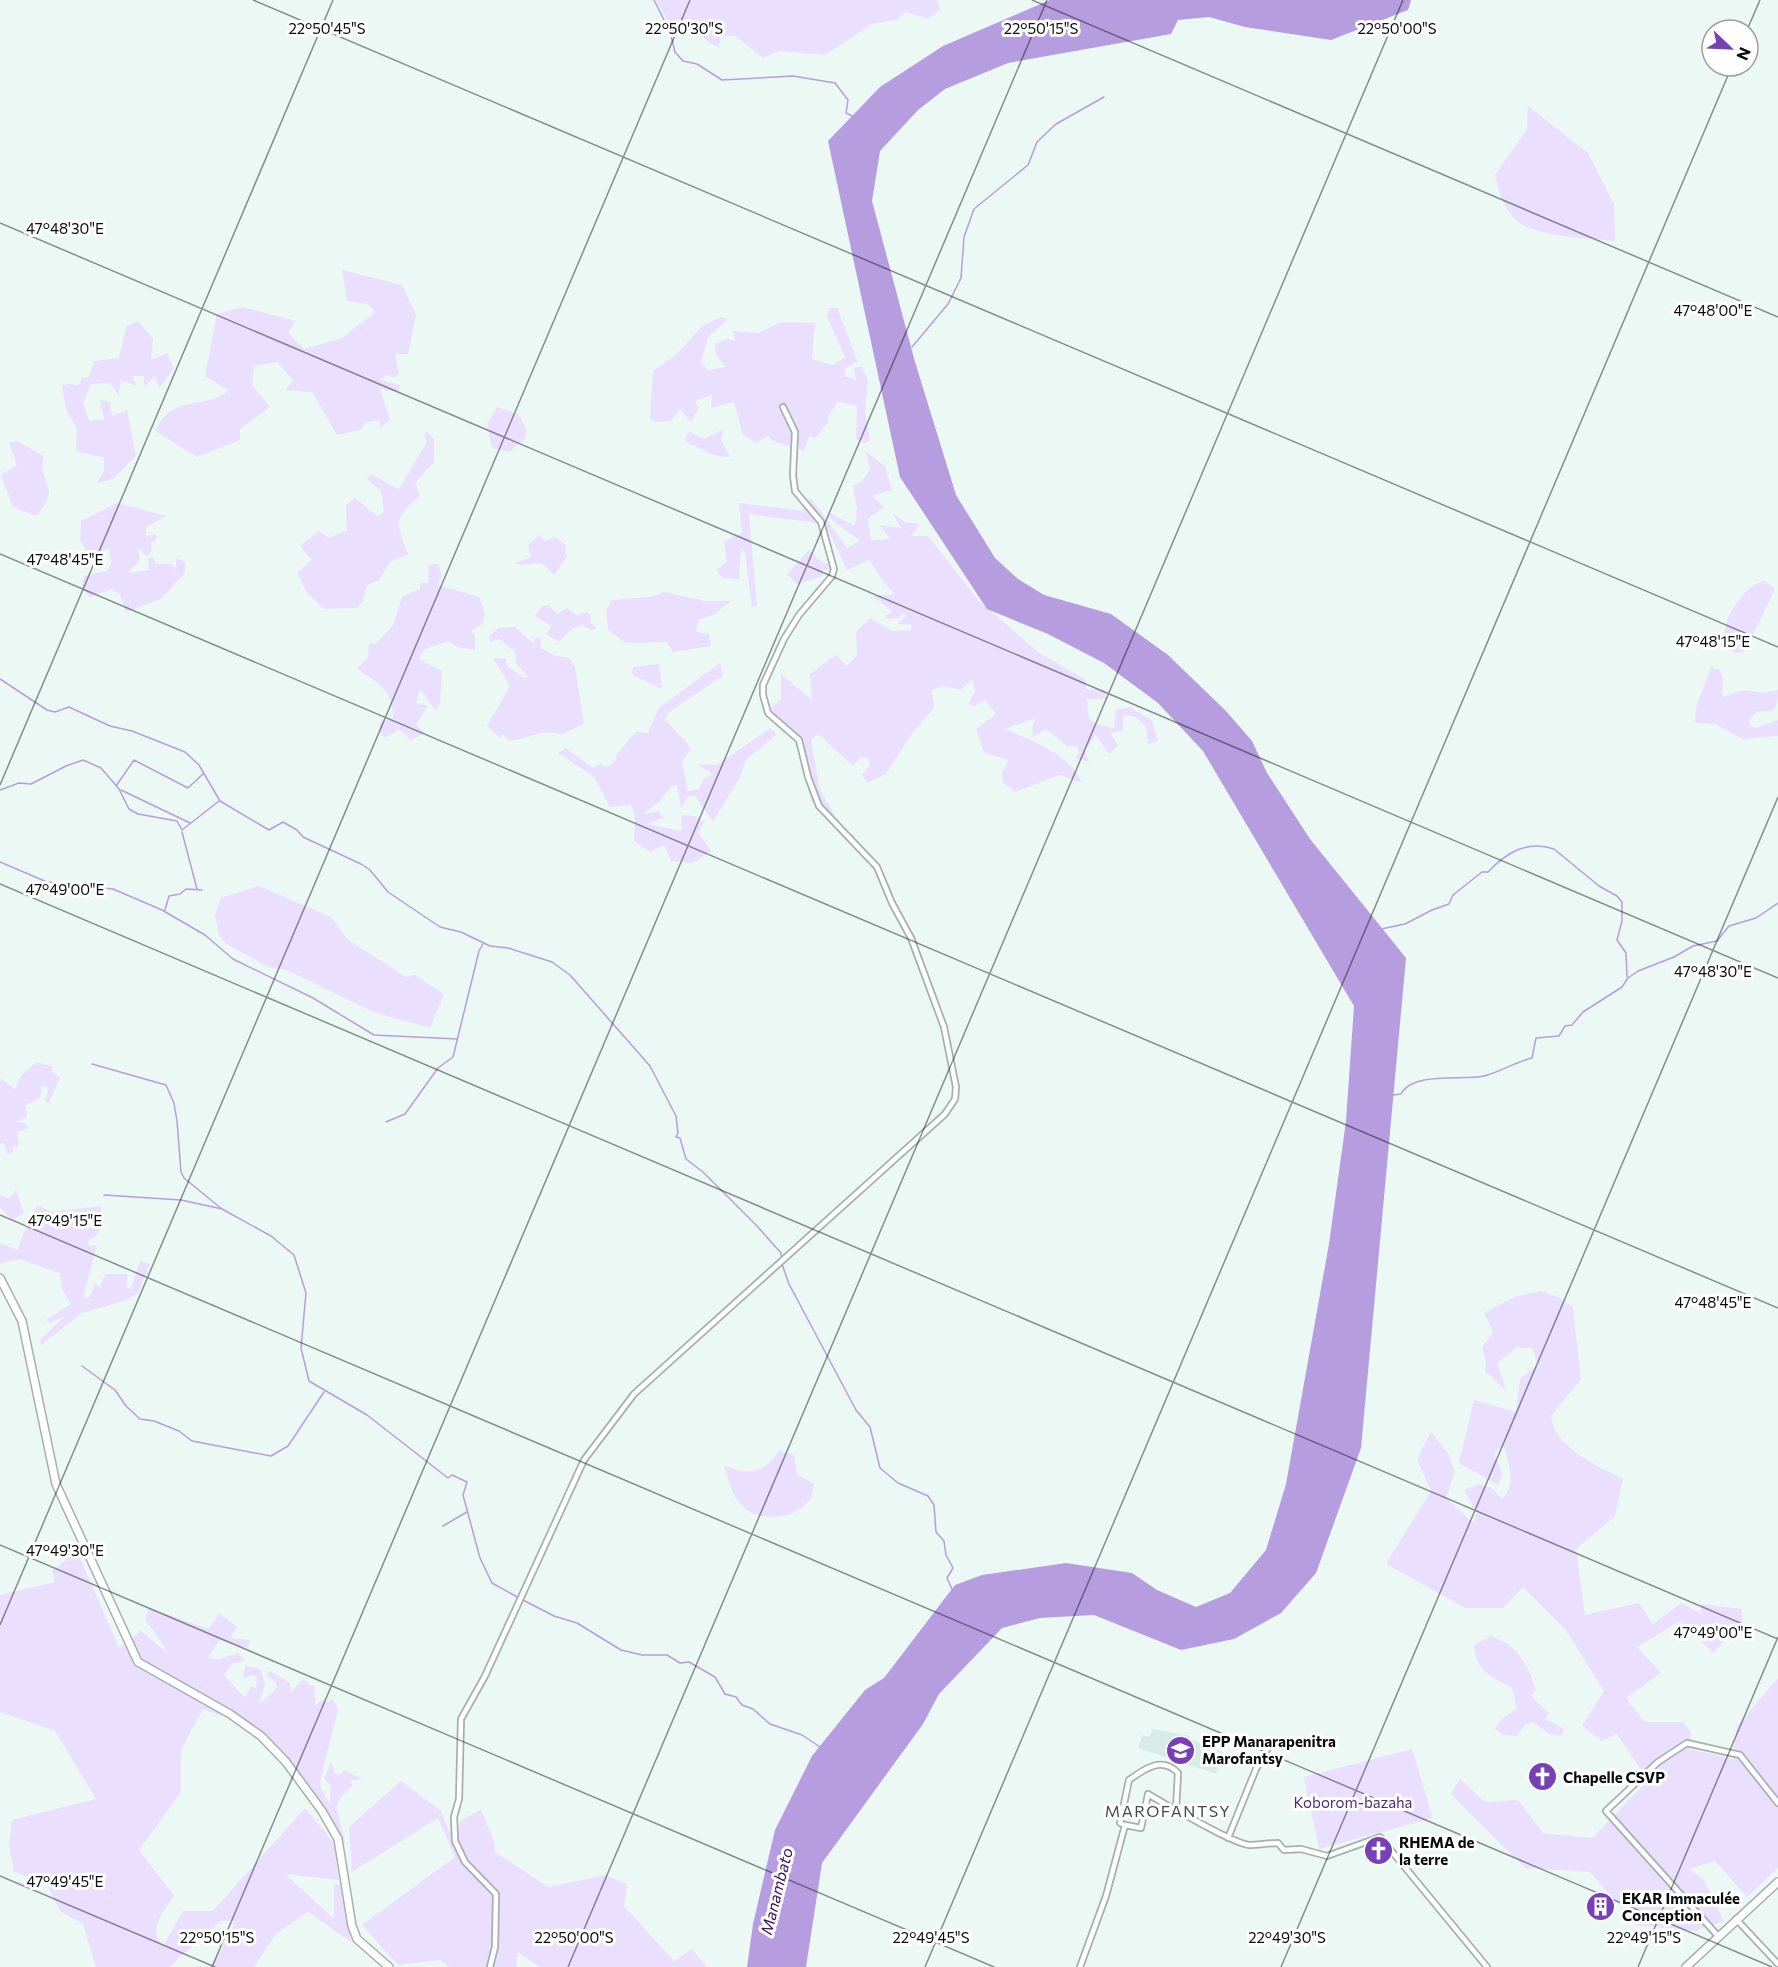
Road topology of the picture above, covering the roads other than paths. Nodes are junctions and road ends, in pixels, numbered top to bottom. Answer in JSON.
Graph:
{"nodes":[{"id":1,"x":783,"y":406,"type":"dead end"},
{"id":2,"x":0,"y":1278,"type":"edge"},
{"id":3,"x":1271,"y":1743,"type":"dead end"},
{"id":4,"x":1778,"y":1803,"type":"edge"},
{"id":5,"x":1176,"y":1810,"type":"junction"},
{"id":6,"x":1125,"y":1824,"type":"junction"},
{"id":7,"x":1228,"y":1838,"type":"junction"},
{"id":8,"x":1778,"y":1882,"type":"edge"},
{"id":9,"x":1736,"y":1919,"type":"junction"},
{"id":10,"x":1718,"y":1936,"type":"junction"},
{"id":11,"x":1778,"y":1964,"type":"edge"},
{"id":12,"x":383,"y":1965,"type":"edge"},
{"id":13,"x":490,"y":1967,"type":"edge"},
{"id":14,"x":1080,"y":1967,"type":"edge"},
{"id":15,"x":1487,"y":1967,"type":"edge"},
{"id":16,"x":1686,"y":1967,"type":"edge"}],
"edges":[{"from":1,"to":13,"type":"street"},
{"from":2,"to":12,"type":"main road"},
{"from":3,"to":7,"type":"street"},
{"from":4,"to":10,"type":"street"},
{"from":5,"to":6,"type":"street"},
{"from":5,"to":6,"type":"street"},
{"from":5,"to":7,"type":"street"},
{"from":6,"to":14,"type":"street"},
{"from":7,"to":15,"type":"street"},
{"from":8,"to":9,"type":"main road"},
{"from":9,"to":10,"type":"main road"},
{"from":9,"to":11,"type":"street"},
{"from":10,"to":16,"type":"main road"}]}
